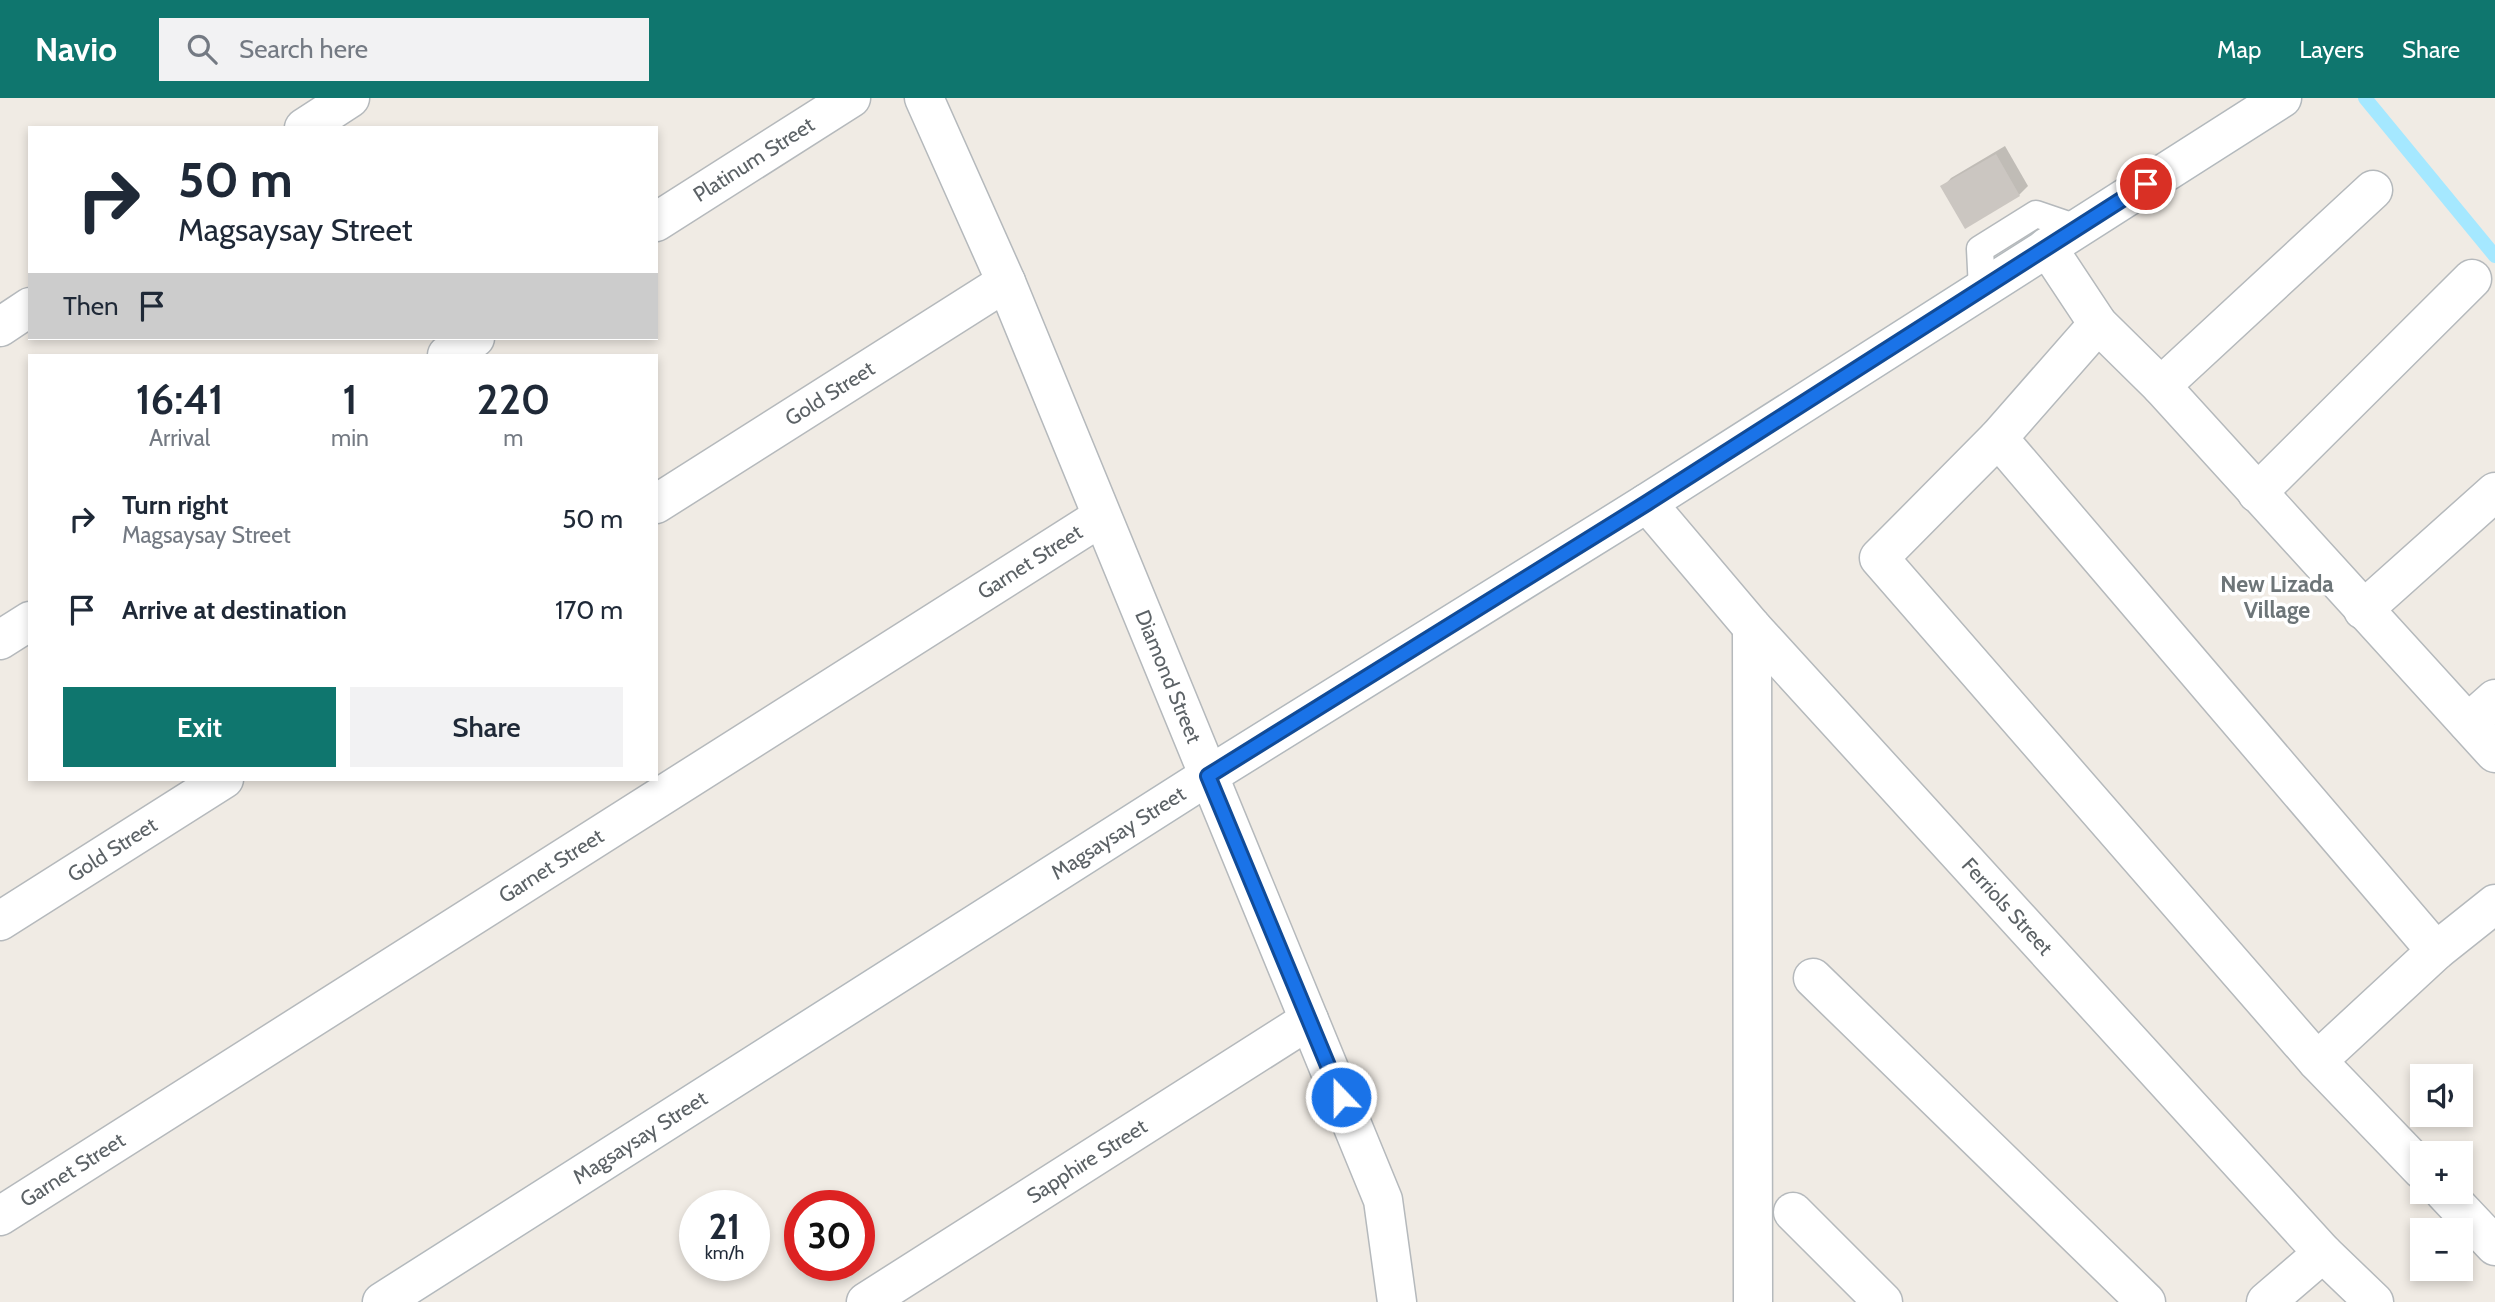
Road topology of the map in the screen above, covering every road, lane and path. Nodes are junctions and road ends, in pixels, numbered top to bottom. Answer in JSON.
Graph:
{"nodes":[{"id":1,"x":350,"y":98,"type":"edge"},
{"id":2,"x":851,"y":98,"type":"edge"},
{"id":3,"x":924,"y":98,"type":"edge"},
{"id":4,"x":2282,"y":98,"type":"edge"},
{"id":5,"x":307,"y":126,"type":"edge"},
{"id":6,"x":2373,"y":190,"type":"dead end"},
{"id":7,"x":658,"y":221,"type":"edge"},
{"id":8,"x":2062,"y":237,"type":"junction"},
{"id":9,"x":2472,"y":279,"type":"dead end"},
{"id":10,"x":1006,"y":282,"type":"junction"},
{"id":11,"x":28,"y":308,"type":"edge"},
{"id":12,"x":2098,"y":324,"type":"junction"},
{"id":13,"x":0,"y":327,"type":"edge"},
{"id":14,"x":472,"y":340,"type":"edge"},
{"id":15,"x":449,"y":354,"type":"edge"},
{"id":16,"x":2161,"y":386,"type":"junction"},
{"id":17,"x":1998,"y":438,"type":"junction"},
{"id":18,"x":2495,"y":492,"type":"edge"},
{"id":19,"x":2257,"y":493,"type":"junction"},
{"id":20,"x":658,"y":503,"type":"edge"},
{"id":21,"x":1647,"y":503,"type":"junction"},
{"id":22,"x":1101,"y":517,"type":"junction"},
{"id":23,"x":2363,"y":610,"type":"junction"},
{"id":24,"x":28,"y":622,"type":"edge"},
{"id":25,"x":1752,"y":627,"type":"junction"},
{"id":26,"x":0,"y":640,"type":"edge"},
{"id":27,"x":2481,"y":711,"type":"edge"},
{"id":28,"x":2495,"y":753,"type":"edge"},
{"id":29,"x":1208,"y":776,"type":"junction"},
{"id":30,"x":221,"y":781,"type":"edge"},
{"id":31,"x":2495,"y":904,"type":"edge"},
{"id":32,"x":0,"y":921,"type":"edge"},
{"id":33,"x":2436,"y":951,"type":"junction"},
{"id":34,"x":1813,"y":978,"type":"dead end"},
{"id":35,"x":1309,"y":1020,"type":"junction"},
{"id":36,"x":2317,"y":1061,"type":"junction"},
{"id":37,"x":2410,"y":1158,"type":"edge"},
{"id":38,"x":2459,"y":1204,"type":"edge"},
{"id":39,"x":1793,"y":1212,"type":"dead end"},
{"id":40,"x":0,"y":1216,"type":"edge"},
{"id":41,"x":2489,"y":1227,"type":"edge"},
{"id":42,"x":2323,"y":1253,"type":"junction"},
{"id":43,"x":1388,"y":1297,"type":"edge"},
{"id":44,"x":382,"y":1302,"type":"edge"},
{"id":45,"x":866,"y":1302,"type":"edge"},
{"id":46,"x":1754,"y":1302,"type":"edge"},
{"id":47,"x":1883,"y":1302,"type":"edge"},
{"id":48,"x":2146,"y":1302,"type":"edge"},
{"id":49,"x":2266,"y":1302,"type":"edge"},
{"id":50,"x":2374,"y":1302,"type":"edge"}],
"edges":[{"from":1,"to":5,"type":"street"},
{"from":2,"to":7,"type":"street","name":"Platinum Street"},
{"from":3,"to":10,"type":"street","name":"Diamond Street"},
{"from":4,"to":8,"type":"street","name":"Magsaysay Street"},
{"from":6,"to":16,"type":"street"},
{"from":8,"to":12,"type":"street"},
{"from":8,"to":21,"type":"street","name":"Magsaysay Street"},
{"from":9,"to":19,"type":"street"},
{"from":10,"to":20,"type":"street","name":"Gold Street"},
{"from":10,"to":22,"type":"street","name":"Diamond Street"},
{"from":11,"to":13,"type":"street"},
{"from":12,"to":16,"type":"street"},
{"from":12,"to":17,"type":"street"},
{"from":14,"to":15,"type":"street"},
{"from":16,"to":19,"type":"street"},
{"from":17,"to":33,"type":"street"},
{"from":17,"to":36,"type":"street"},
{"from":18,"to":23,"type":"street"},
{"from":19,"to":23,"type":"street"},
{"from":21,"to":25,"type":"street","name":"Ferriols Street"},
{"from":21,"to":29,"type":"street","name":"Magsaysay Street"},
{"from":22,"to":29,"type":"street","name":"Diamond Street"},
{"from":22,"to":40,"type":"street","name":"Garnet Street"},
{"from":23,"to":27,"type":"street"},
{"from":24,"to":26,"type":"street"},
{"from":25,"to":42,"type":"street","name":"Ferriols Street"},
{"from":25,"to":46,"type":"street"},
{"from":27,"to":28,"type":"street"},
{"from":29,"to":35,"type":"street","name":"Diamond Street"},
{"from":29,"to":44,"type":"street","name":"Magsaysay Street"},
{"from":30,"to":32,"type":"street","name":"Gold Street"},
{"from":31,"to":33,"type":"street"},
{"from":33,"to":36,"type":"street"},
{"from":34,"to":48,"type":"street"},
{"from":35,"to":43,"type":"street","name":"Diamond Street"},
{"from":35,"to":45,"type":"street","name":"Sapphire Street"},
{"from":36,"to":37,"type":"street"},
{"from":38,"to":41,"type":"street"},
{"from":39,"to":47,"type":"street"},
{"from":42,"to":49,"type":"street"},
{"from":42,"to":50,"type":"street","name":"Ferriols Street"}]}
